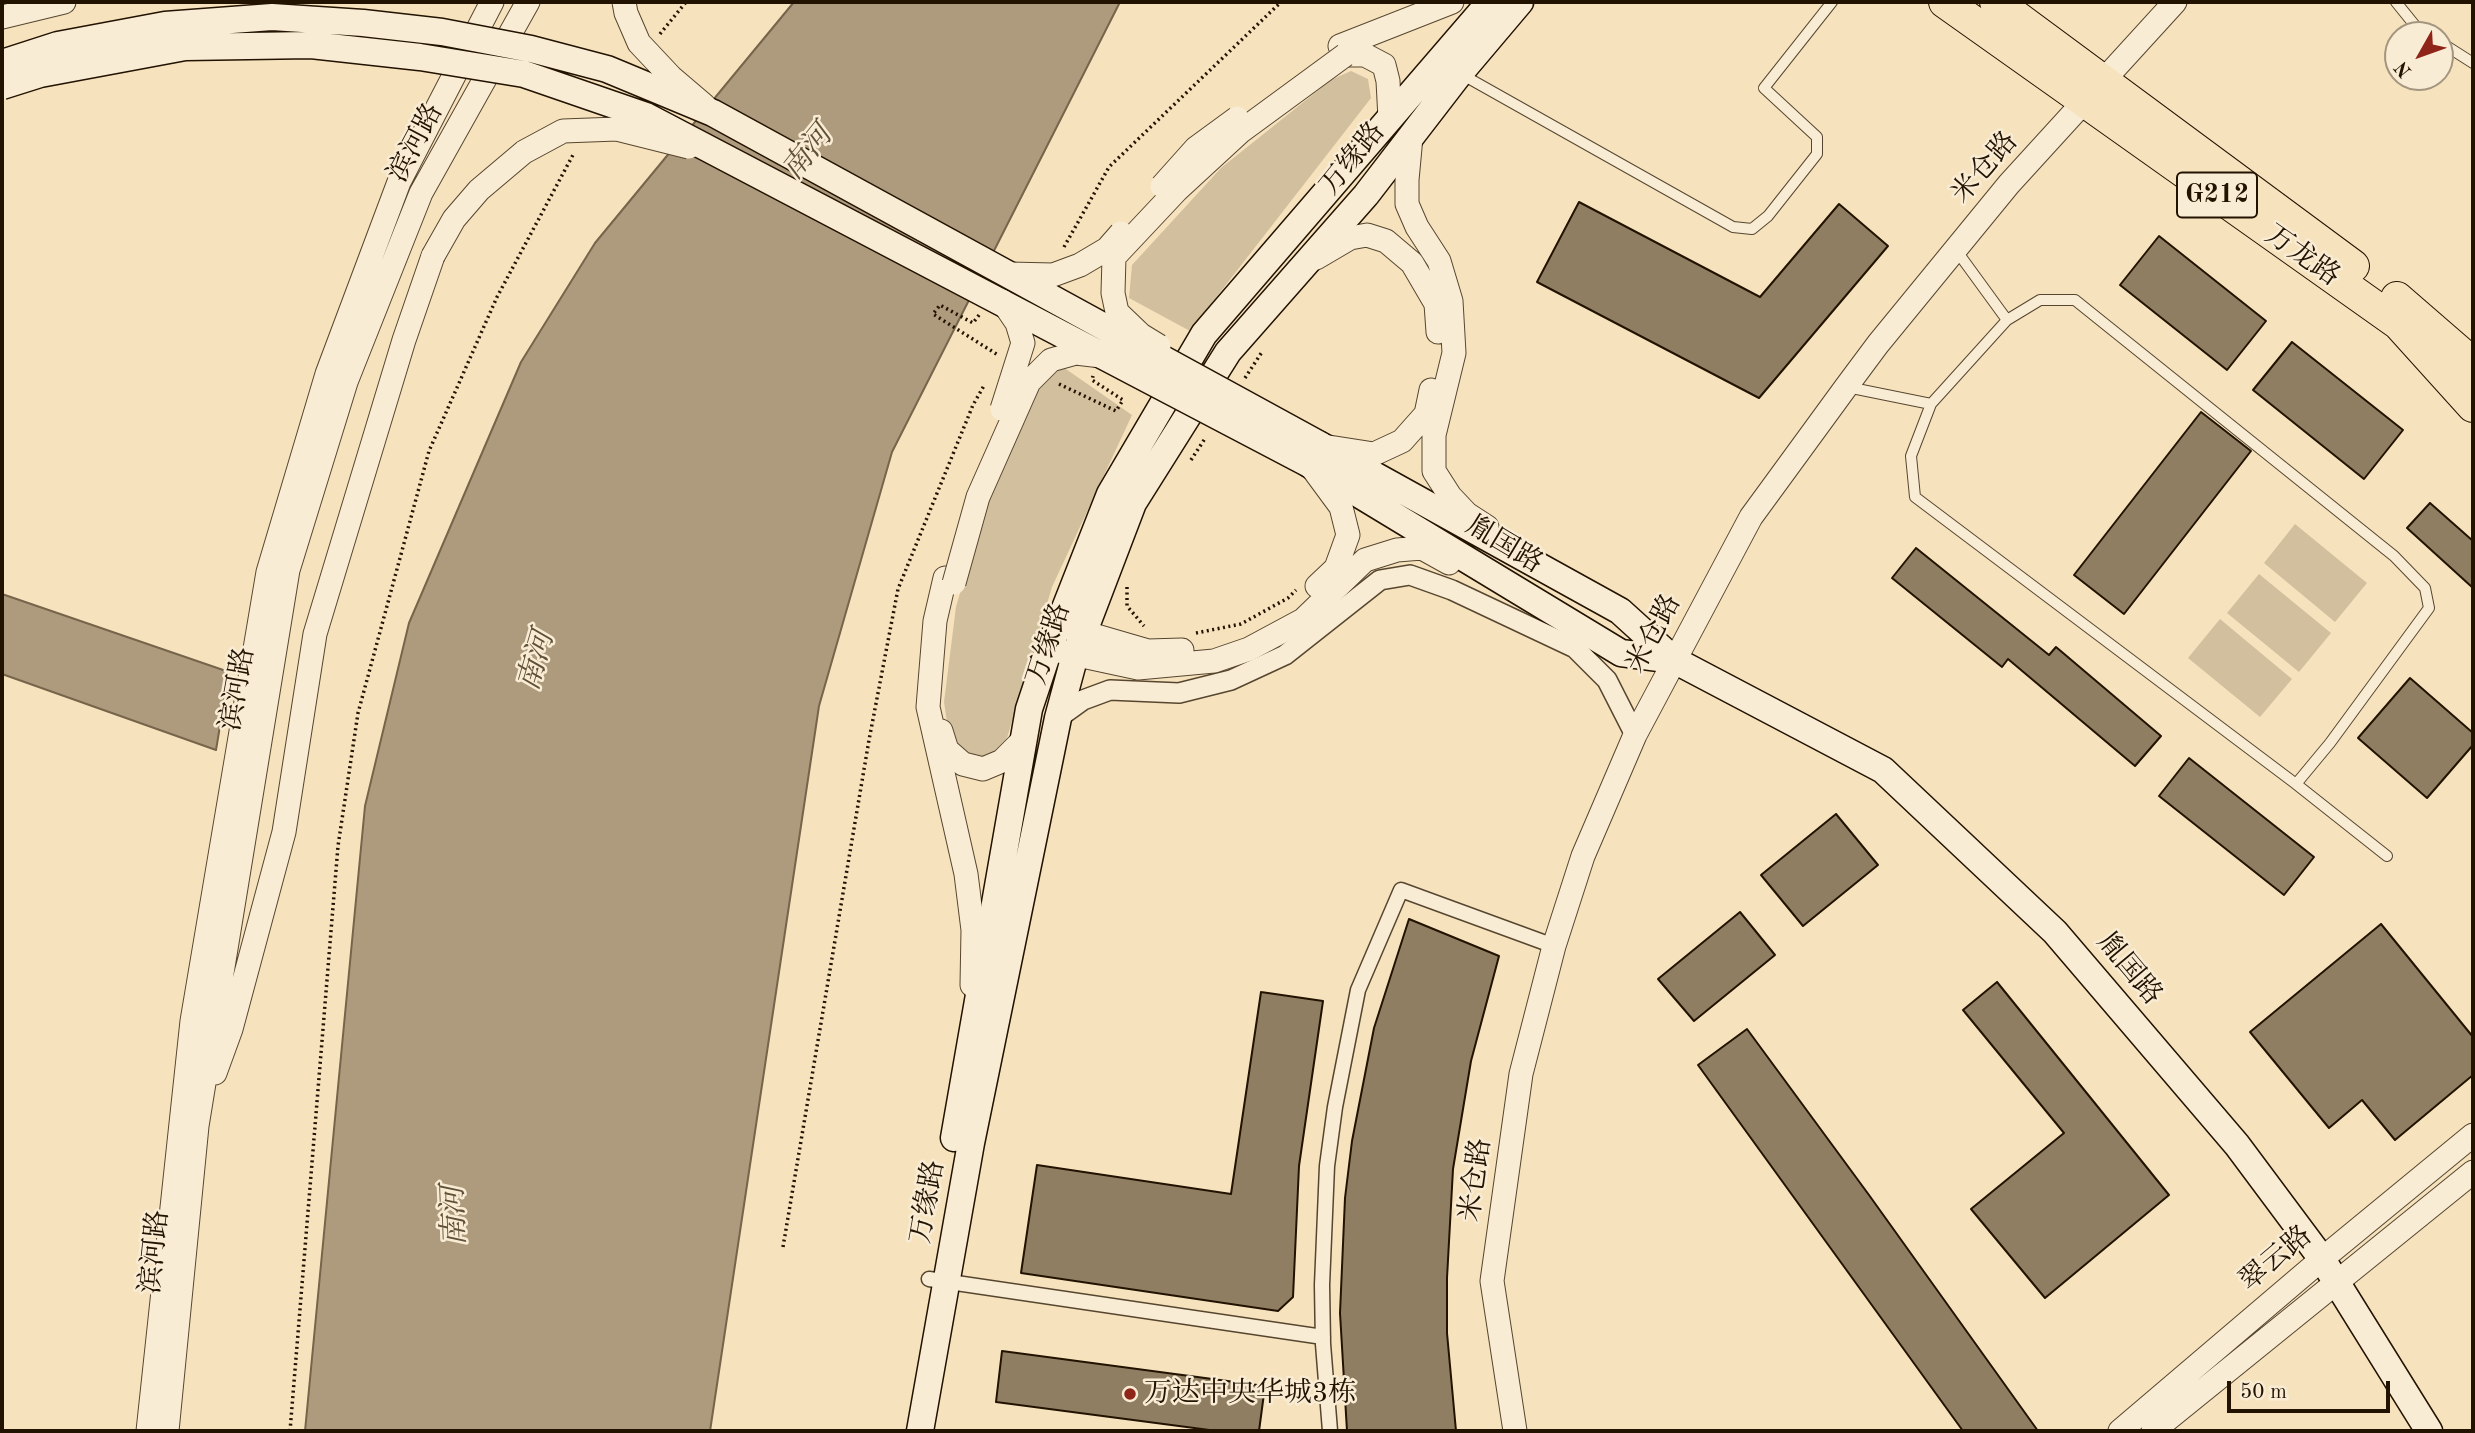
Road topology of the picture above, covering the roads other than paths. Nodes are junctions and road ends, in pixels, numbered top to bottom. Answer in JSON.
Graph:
{"nodes":[{"id":1,"x":64,"y":2,"type":"edge"},
{"id":2,"x":492,"y":2,"type":"edge"},
{"id":3,"x":528,"y":2,"type":"edge"},
{"id":4,"x":624,"y":2,"type":"edge"},
{"id":5,"x":1452,"y":2,"type":"edge"},
{"id":6,"x":1490,"y":2,"type":"edge"},
{"id":7,"x":1520,"y":2,"type":"edge"},
{"id":8,"x":1832,"y":2,"type":"edge"},
{"id":9,"x":1945,"y":2,"type":"edge"},
{"id":10,"x":1996,"y":2,"type":"edge"},
{"id":11,"x":2175,"y":2,"type":"edge"},
{"id":12,"x":2396,"y":2,"type":"edge"},
{"id":13,"x":2,"y":17,"type":"edge"},
{"id":14,"x":2412,"y":21,"type":"edge"},
{"id":15,"x":1342,"y":50,"type":"junction"},
{"id":16,"x":2454,"y":51,"type":"edge"},
{"id":17,"x":2,"y":63,"type":"edge"},
{"id":18,"x":2473,"y":63,"type":"edge"},
{"id":19,"x":1460,"y":73,"type":"junction"},
{"id":20,"x":2,"y":86,"type":"edge"},
{"id":21,"x":2094,"y":91,"type":"junction"},
{"id":22,"x":713,"y":113,"type":"junction"},
{"id":23,"x":1390,"y":119,"type":"junction"},
{"id":24,"x":1411,"y":137,"type":"junction"},
{"id":25,"x":733,"y":161,"type":"junction"},
{"id":26,"x":1955,"y":249,"type":"junction"},
{"id":27,"x":1304,"y":265,"type":"junction"},
{"id":28,"x":1009,"y":274,"type":"junction"},
{"id":29,"x":1002,"y":301,"type":"junction"},
{"id":30,"x":2007,"y":320,"type":"junction"},
{"id":31,"x":1107,"y":357,"type":"junction"},
{"id":32,"x":2473,"y":364,"type":"edge"},
{"id":33,"x":1846,"y":387,"type":"junction"},
{"id":34,"x":1931,"y":404,"type":"junction"},
{"id":35,"x":2473,"y":406,"type":"edge"},
{"id":36,"x":1315,"y":455,"type":"junction"},
{"id":37,"x":950,"y":581,"type":"junction"},
{"id":38,"x":1620,"y":611,"type":"junction"},
{"id":39,"x":1059,"y":624,"type":"junction"},
{"id":40,"x":1079,"y":644,"type":"junction"},
{"id":41,"x":1049,"y":649,"type":"junction"},
{"id":42,"x":1621,"y":653,"type":"junction"},
{"id":43,"x":1674,"y":660,"type":"junction"},
{"id":44,"x":261,"y":672,"type":"junction"},
{"id":45,"x":1058,"y":718,"type":"junction"},
{"id":46,"x":1635,"y":735,"type":"junction"},
{"id":47,"x":1023,"y":740,"type":"junction"},
{"id":48,"x":2296,"y":784,"type":"junction"},
{"id":49,"x":241,"y":790,"type":"junction"},
{"id":50,"x":2387,"y":856,"type":"dead end"},
{"id":51,"x":1554,"y":946,"type":"junction"},
{"id":52,"x":972,"y":1040,"type":"junction"},
{"id":53,"x":197,"y":1126,"type":"junction"},
{"id":54,"x":2473,"y":1135,"type":"edge"},
{"id":55,"x":2473,"y":1172,"type":"edge"},
{"id":56,"x":2322,"y":1259,"type":"junction"},
{"id":57,"x":938,"y":1280,"type":"junction"},
{"id":58,"x":2337,"y":1284,"type":"junction"},
{"id":59,"x":1323,"y":1337,"type":"junction"},
{"id":60,"x":148,"y":1431,"type":"edge"},
{"id":61,"x":167,"y":1431,"type":"edge"},
{"id":62,"x":902,"y":1431,"type":"edge"},
{"id":63,"x":920,"y":1431,"type":"edge"},
{"id":64,"x":1330,"y":1431,"type":"edge"},
{"id":65,"x":1515,"y":1431,"type":"edge"},
{"id":66,"x":2120,"y":1431,"type":"edge"},
{"id":67,"x":2153,"y":1431,"type":"edge"},
{"id":68,"x":2429,"y":1431,"type":"edge"}],
"edges":[{"from":1,"to":13,"type":"street"},
{"from":2,"to":44,"type":"street","name":"滨河路"},
{"from":3,"to":44,"type":"street","name":"滨河路"},
{"from":4,"to":22,"type":"street","bridge":true},
{"from":5,"to":15,"type":"street"},
{"from":6,"to":23,"type":"main road","name":"万缘路"},
{"from":7,"to":19,"type":"main road","name":"万缘路"},
{"from":8,"to":19,"type":"lane"},
{"from":9,"to":21,"type":"highway","name":"万龙路","number":"G212"},
{"from":10,"to":21,"type":"highway","name":"万龙路","number":"G212"},
{"from":11,"to":21,"type":"street","name":"米仓路"},
{"from":12,"to":14,"type":"lane"},
{"from":15,"to":23,"type":"street"},
{"from":15,"to":28,"type":"street","bridge":true},
{"from":15,"to":36,"type":"street","bridge":true},
{"from":16,"to":18,"type":"lane"},
{"from":17,"to":22,"type":"main road","bridge":true},
{"from":19,"to":24,"type":"main road","name":"万缘路"},
{"from":20,"to":25,"type":"main road","bridge":true},
{"from":21,"to":26,"type":"street","name":"米仓路"},
{"from":21,"to":32,"type":"highway","name":"万龙路","number":"G212"},
{"from":21,"to":35,"type":"highway","name":"万龙路","number":"G212"},
{"from":22,"to":28,"type":"main road","bridge":true},
{"from":23,"to":39,"type":"main road","name":"万缘路"},
{"from":24,"to":27,"type":"main road","name":"万缘路"},
{"from":24,"to":38,"type":"street"},
{"from":25,"to":29,"type":"main road","bridge":true},
{"from":25,"to":53,"type":"street","bridge":true},
{"from":26,"to":30,"type":"lane"},
{"from":26,"to":33,"type":"street","name":"米仓路"},
{"from":27,"to":36,"type":"street"},
{"from":27,"to":40,"type":"main road","name":"万缘路"},
{"from":28,"to":36,"type":"main road","bridge":true},
{"from":29,"to":31,"type":"main road","bridge":true},
{"from":29,"to":37,"type":"street","bridge":true},
{"from":30,"to":34,"type":"lane"},
{"from":30,"to":48,"type":"lane"},
{"from":31,"to":36,"type":"main road","bridge":true},
{"from":31,"to":37,"type":"street","bridge":true},
{"from":33,"to":34,"type":"lane"},
{"from":33,"to":43,"type":"street","name":"米仓路"},
{"from":34,"to":48,"type":"lane"},
{"from":36,"to":38,"type":"main road","name":"胤国路"},
{"from":36,"to":40,"type":"street"},
{"from":36,"to":42,"type":"main road","name":"胤国路"},
{"from":37,"to":47,"type":"street"},
{"from":37,"to":52,"type":"street"},
{"from":38,"to":43,"type":"main road","name":"胤国路"},
{"from":39,"to":40,"type":"street"},
{"from":39,"to":41,"type":"main road","name":"万缘路"},
{"from":40,"to":41,"type":"street"},
{"from":40,"to":42,"type":"street"},
{"from":40,"to":45,"type":"main road","name":"万缘路"},
{"from":41,"to":47,"type":"main road","name":"万缘路"},
{"from":42,"to":43,"type":"main road","name":"胤国路"},
{"from":43,"to":46,"type":"street","name":"米仓路"},
{"from":43,"to":56,"type":"main road","name":"胤国路"},
{"from":44,"to":49,"type":"street","name":"滨河路"},
{"from":45,"to":46,"type":"street"},
{"from":45,"to":57,"type":"main road","name":"万缘路"},
{"from":46,"to":51,"type":"street","name":"米仓路"},
{"from":47,"to":52,"type":"main road","name":"万缘路"},
{"from":48,"to":50,"type":"lane"},
{"from":49,"to":53,"type":"street","name":"滨河路"},
{"from":49,"to":60,"type":"street","name":"滨河路"},
{"from":51,"to":59,"type":"street"},
{"from":51,"to":65,"type":"street","name":"米仓路"},
{"from":52,"to":57,"type":"main road","name":"万缘路"},
{"from":53,"to":61,"type":"street","name":"滨河路"},
{"from":54,"to":56,"type":"street","name":"翠云路"},
{"from":55,"to":58,"type":"street","name":"翠云路"},
{"from":56,"to":58,"type":"main road","name":"胤国路"},
{"from":56,"to":66,"type":"street","name":"翠云路"},
{"from":57,"to":59,"type":"street"},
{"from":57,"to":62,"type":"main road","name":"万缘路"},
{"from":57,"to":63,"type":"main road","name":"万缘路"},
{"from":58,"to":67,"type":"street","name":"翠云路"},
{"from":58,"to":68,"type":"main road","name":"胤国路"},
{"from":59,"to":64,"type":"street"}]}
